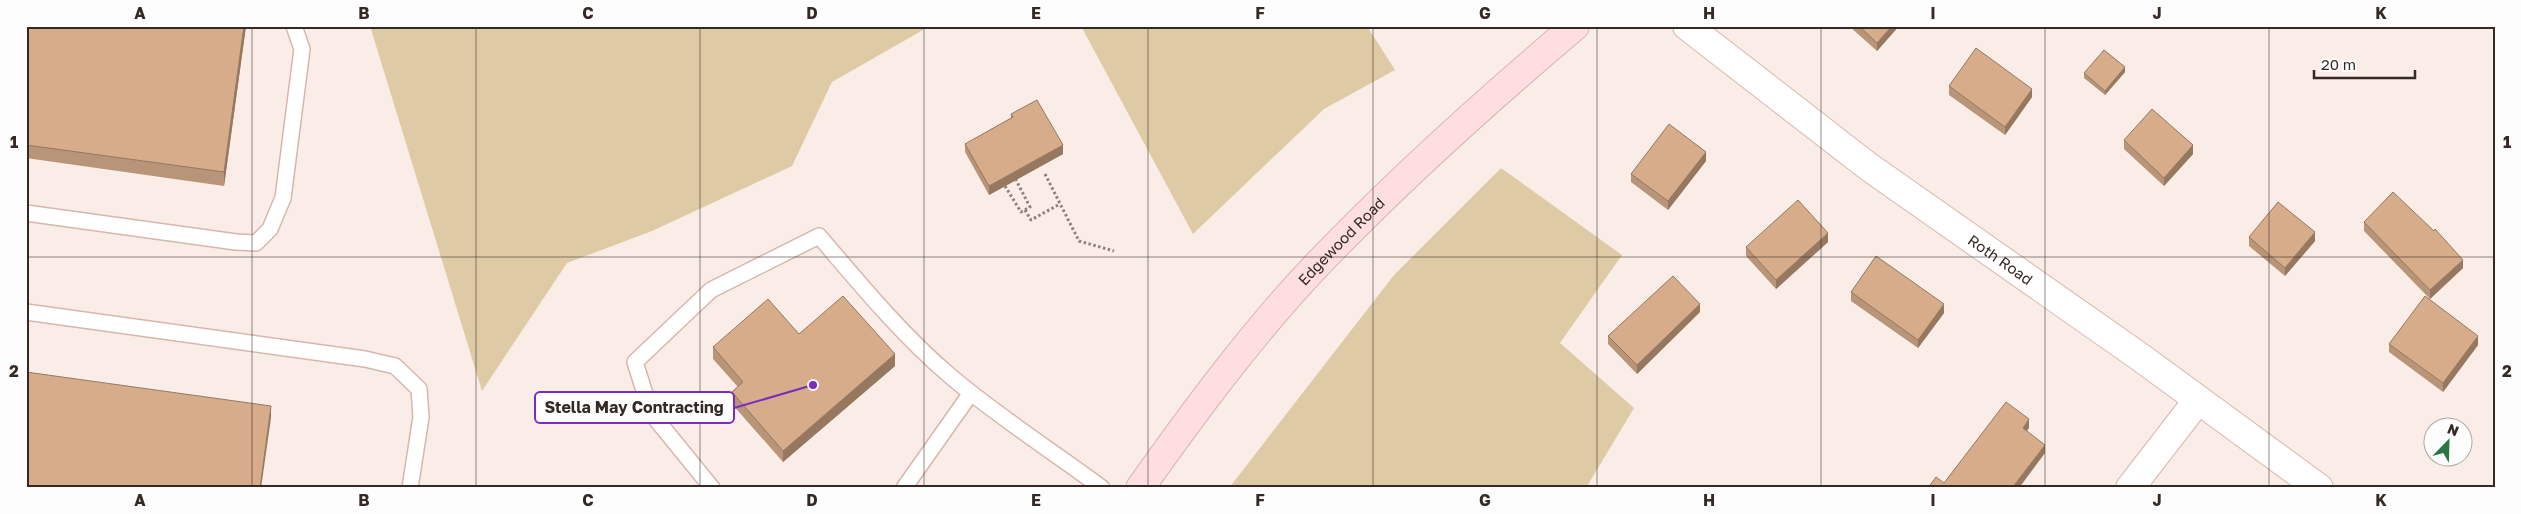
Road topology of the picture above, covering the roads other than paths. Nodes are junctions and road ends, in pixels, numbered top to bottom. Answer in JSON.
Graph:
{"nodes":[{"id":1,"x":294,"y":26,"type":"edge"},
{"id":2,"x":1575,"y":26,"type":"edge"},
{"id":3,"x":1687,"y":26,"type":"edge"},
{"id":4,"x":26,"y":213,"type":"edge"},
{"id":5,"x":26,"y":312,"type":"edge"},
{"id":6,"x":971,"y":393,"type":"junction"},
{"id":7,"x":2198,"y":400,"type":"junction"},
{"id":8,"x":410,"y":488,"type":"edge"},
{"id":9,"x":712,"y":488,"type":"edge"},
{"id":10,"x":904,"y":488,"type":"edge"},
{"id":11,"x":1102,"y":488,"type":"edge"},
{"id":12,"x":1140,"y":488,"type":"edge"},
{"id":13,"x":2130,"y":488,"type":"edge"},
{"id":14,"x":2320,"y":488,"type":"edge"}],
"edges":[{"from":1,"to":4,"type":"lane"},
{"from":2,"to":12,"type":"street","name":"Edgewood Road"},
{"from":3,"to":7,"type":"street","name":"Roth Road"},
{"from":5,"to":8,"type":"lane"},
{"from":6,"to":9,"type":"lane"},
{"from":6,"to":10,"type":"lane"},
{"from":6,"to":11,"type":"lane"},
{"from":7,"to":13,"type":"street"},
{"from":7,"to":14,"type":"street","name":"Roth Road"}]}
